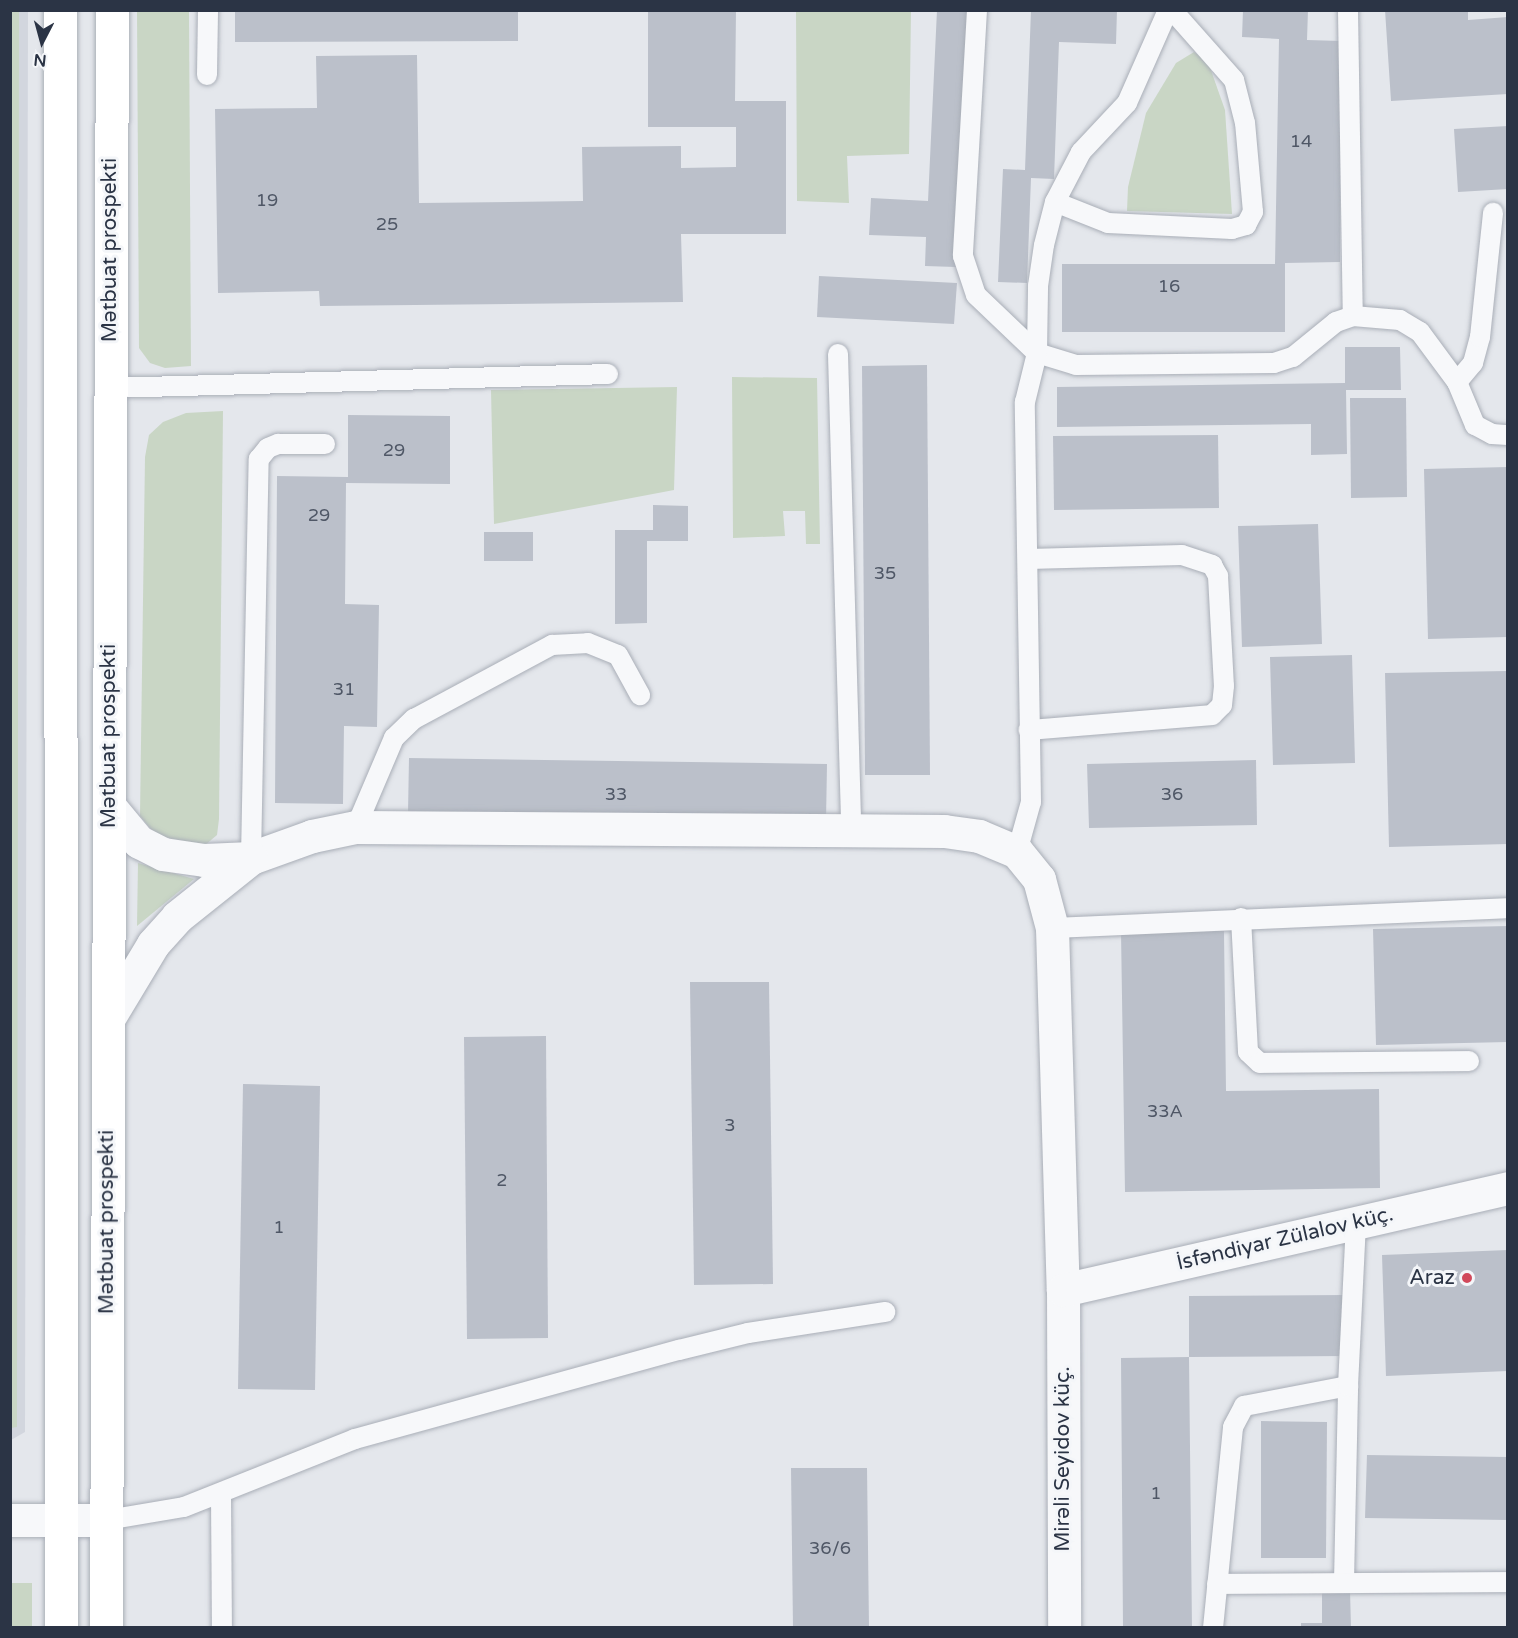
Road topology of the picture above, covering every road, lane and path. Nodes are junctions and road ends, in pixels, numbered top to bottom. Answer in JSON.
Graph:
{"nodes":[{"id":1,"x":60,"y":10,"type":"edge"},
{"id":2,"x":112,"y":10,"type":"edge"},
{"id":3,"x":208,"y":10,"type":"edge"},
{"id":4,"x":977,"y":10,"type":"edge"},
{"id":5,"x":1170,"y":10,"type":"edge"},
{"id":6,"x":1348,"y":10,"type":"edge"},
{"id":7,"x":207,"y":75,"type":"dead end"},
{"id":8,"x":1055,"y":202,"type":"junction"},
{"id":9,"x":1493,"y":213,"type":"dead end"},
{"id":10,"x":1353,"y":316,"type":"junction"},
{"id":11,"x":1037,"y":353,"type":"junction"},
{"id":12,"x":837,"y":354,"type":"dead end"},
{"id":13,"x":608,"y":374,"type":"dead end"},
{"id":14,"x":1457,"y":382,"type":"junction"},
{"id":15,"x":109,"y":388,"type":"junction"},
{"id":16,"x":1508,"y":435,"type":"edge"},
{"id":17,"x":325,"y":444,"type":"dead end"},
{"id":18,"x":1028,"y":559,"type":"junction"},
{"id":19,"x":640,"y":694,"type":"dead end"},
{"id":20,"x":1029,"y":730,"type":"junction"},
{"id":21,"x":109,"y":806,"type":"junction"},
{"id":22,"x":356,"y":827,"type":"junction"},
{"id":23,"x":851,"y":833,"type":"junction"},
{"id":24,"x":1017,"y":852,"type":"junction"},
{"id":25,"x":250,"y":858,"type":"junction"},
{"id":26,"x":1508,"y":908,"type":"edge"},
{"id":27,"x":1241,"y":918,"type":"junction"},
{"id":28,"x":1052,"y":928,"type":"junction"},
{"id":29,"x":108,"y":1019,"type":"junction"},
{"id":30,"x":1469,"y":1062,"type":"dead end"},
{"id":31,"x":1508,"y":1188,"type":"edge"},
{"id":32,"x":1356,"y":1223,"type":"junction"},
{"id":33,"x":1063,"y":1290,"type":"junction"},
{"id":34,"x":885,"y":1312,"type":"dead end"},
{"id":35,"x":1348,"y":1386,"type":"junction"},
{"id":36,"x":221,"y":1495,"type":"junction"},
{"id":37,"x":16,"y":1520,"type":"edge"},
{"id":38,"x":61,"y":1520,"type":"junction"},
{"id":39,"x":106,"y":1520,"type":"junction"},
{"id":40,"x":1344,"y":1582,"type":"junction"},
{"id":41,"x":1508,"y":1582,"type":"edge"},
{"id":42,"x":1217,"y":1584,"type":"junction"},
{"id":43,"x":61,"y":1628,"type":"edge"},
{"id":44,"x":106,"y":1628,"type":"edge"},
{"id":45,"x":222,"y":1628,"type":"edge"},
{"id":46,"x":1064,"y":1628,"type":"edge"},
{"id":47,"x":1214,"y":1628,"type":"edge"}],
"edges":[{"from":1,"to":38,"type":"main road"},
{"from":2,"to":15,"type":"main road","name":"Mətbuat prospekti"},
{"from":3,"to":7,"type":"lane"},
{"from":4,"to":11,"type":"lane"},
{"from":5,"to":8,"type":"lane"},
{"from":5,"to":8,"type":"lane"},
{"from":6,"to":10,"type":"lane"},
{"from":8,"to":11,"type":"lane"},
{"from":9,"to":14,"type":"lane"},
{"from":10,"to":11,"type":"lane"},
{"from":10,"to":14,"type":"lane"},
{"from":11,"to":18,"type":"lane"},
{"from":12,"to":23,"type":"lane"},
{"from":13,"to":15,"type":"lane"},
{"from":14,"to":16,"type":"lane"},
{"from":15,"to":21,"type":"main road","name":"Mətbuat prospekti"},
{"from":17,"to":25,"type":"lane"},
{"from":18,"to":20,"type":"lane"},
{"from":18,"to":20,"type":"lane"},
{"from":19,"to":22,"type":"lane"},
{"from":20,"to":24,"type":"lane"},
{"from":21,"to":25,"type":"street"},
{"from":21,"to":29,"type":"main road","name":"Mətbuat prospekti"},
{"from":22,"to":23,"type":"street"},
{"from":22,"to":25,"type":"street"},
{"from":23,"to":24,"type":"street"},
{"from":24,"to":28,"type":"street","name":"Mirəli Seyidov küç."},
{"from":25,"to":29,"type":"street"},
{"from":26,"to":27,"type":"lane"},
{"from":27,"to":28,"type":"lane"},
{"from":27,"to":30,"type":"lane"},
{"from":28,"to":33,"type":"street","name":"Mirəli Seyidov küç."},
{"from":29,"to":39,"type":"main road","name":"Mətbuat prospekti"},
{"from":31,"to":32,"type":"street","name":"İsfəndiyar Zülalov küç."},
{"from":32,"to":33,"type":"street","name":"İsfəndiyar Zülalov küç."},
{"from":32,"to":35,"type":"lane"},
{"from":33,"to":46,"type":"street","name":"Mirəli Seyidov küç."},
{"from":34,"to":36,"type":"lane"},
{"from":35,"to":40,"type":"lane"},
{"from":35,"to":42,"type":"lane"},
{"from":36,"to":39,"type":"lane"},
{"from":36,"to":45,"type":"lane"},
{"from":37,"to":38,"type":"street"},
{"from":38,"to":39,"type":"street"},
{"from":38,"to":43,"type":"main road"},
{"from":39,"to":44,"type":"main road","name":"Mətbuat prospekti"},
{"from":40,"to":41,"type":"lane"},
{"from":40,"to":42,"type":"lane"},
{"from":42,"to":47,"type":"lane"}]}
